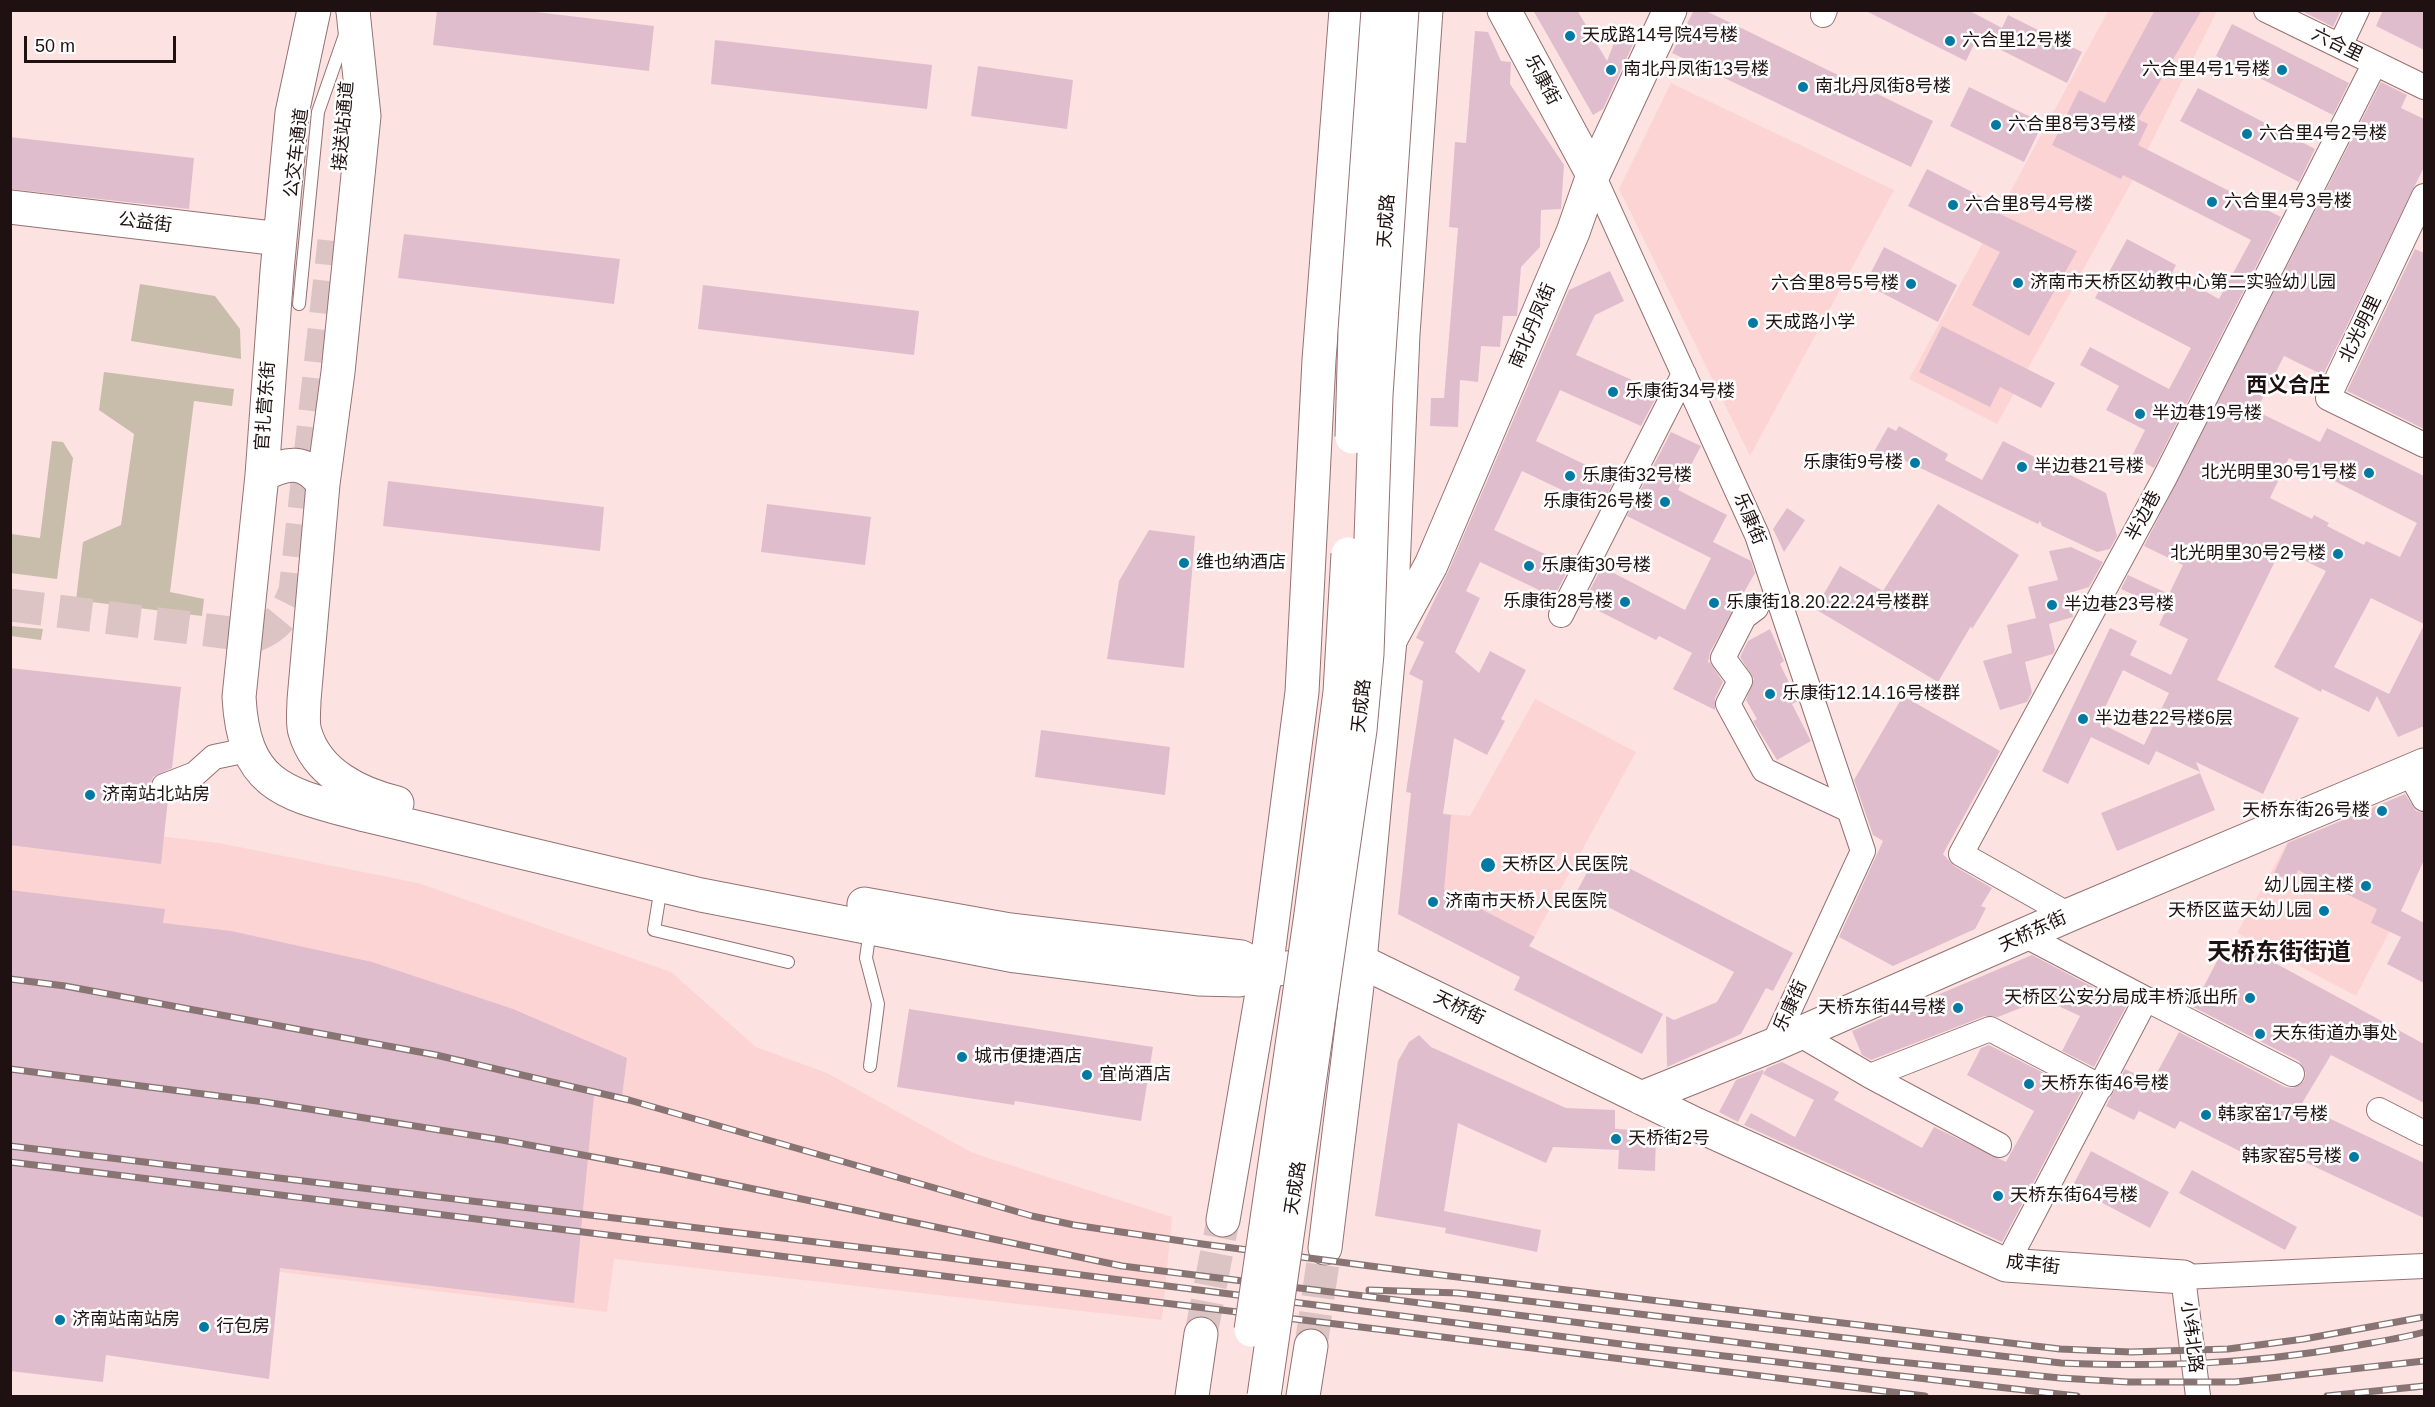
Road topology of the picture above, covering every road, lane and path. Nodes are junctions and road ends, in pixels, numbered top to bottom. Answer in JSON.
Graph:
{"nodes":[{"id":1,"x":314,"y":10,"type":"edge"},
{"id":2,"x":1346,"y":10,"type":"edge"},
{"id":3,"x":1378,"y":10,"type":"edge"},
{"id":4,"x":1402,"y":10,"type":"edge"},
{"id":5,"x":1425,"y":10,"type":"edge"},
{"id":6,"x":1504,"y":10,"type":"edge"},
{"id":7,"x":1670,"y":10,"type":"edge"},
{"id":8,"x":2266,"y":10,"type":"edge"},
{"id":9,"x":2357,"y":10,"type":"edge"},
{"id":10,"x":353,"y":11,"type":"edge"},
{"id":11,"x":2340,"y":46,"type":"junction"},
{"id":12,"x":2375,"y":63,"type":"junction"},
{"id":13,"x":2424,"y":87,"type":"edge"},
{"id":14,"x":1593,"y":174,"type":"junction"},
{"id":15,"x":2424,"y":196,"type":"edge"},
{"id":16,"x":10,"y":207,"type":"edge"},
{"id":17,"x":280,"y":239,"type":"junction"},
{"id":18,"x":334,"y":241,"type":"tunnel mouth"},
{"id":19,"x":298,"y":304,"type":"dead end"},
{"id":20,"x":1684,"y":374,"type":"junction"},
{"id":21,"x":2424,"y":445,"type":"edge"},
{"id":22,"x":262,"y":475,"type":"junction"},
{"id":23,"x":323,"y":484,"type":"junction"},
{"id":24,"x":1756,"y":608,"type":"dead end"},
{"id":25,"x":1561,"y":615,"type":"dead end"},
{"id":26,"x":1390,"y":639,"type":"junction"},
{"id":27,"x":248,"y":750,"type":"junction"},
{"id":28,"x":2419,"y":779,"type":"edge"},
{"id":29,"x":164,"y":786,"type":"dead end"},
{"id":30,"x":1850,"y":810,"type":"junction"},
{"id":31,"x":661,"y":886,"type":"junction"},
{"id":32,"x":2068,"y":915,"type":"junction"},
{"id":33,"x":871,"y":928,"type":"junction"},
{"id":34,"x":2026,"y":936,"type":"junction"},
{"id":35,"x":1360,"y":961,"type":"junction"},
{"id":36,"x":788,"y":962,"type":"dead end"},
{"id":37,"x":1266,"y":970,"type":"junction"},
{"id":38,"x":2146,"y":999,"type":"junction"},
{"id":39,"x":1786,"y":1040,"type":"junction"},
{"id":40,"x":870,"y":1066,"type":"dead end"},
{"id":41,"x":2292,"y":1074,"type":"dead end"},
{"id":42,"x":1870,"y":1076,"type":"junction"},
{"id":43,"x":2101,"y":1087,"type":"junction"},
{"id":44,"x":1641,"y":1098,"type":"junction"},
{"id":45,"x":2379,"y":1110,"type":"dead end"},
{"id":46,"x":2424,"y":1133,"type":"edge"},
{"id":47,"x":1999,"y":1145,"type":"dead end"},
{"id":48,"x":1223,"y":1220,"type":"tunnel mouth"},
{"id":49,"x":1325,"y":1248,"type":"tunnel mouth"},
{"id":50,"x":2006,"y":1265,"type":"junction"},
{"id":51,"x":2424,"y":1266,"type":"edge"},
{"id":52,"x":2183,"y":1277,"type":"junction"},
{"id":53,"x":1201,"y":1334,"type":"tunnel mouth"},
{"id":54,"x":1311,"y":1346,"type":"tunnel mouth"},
{"id":55,"x":1192,"y":1396,"type":"edge"},
{"id":56,"x":1241,"y":1396,"type":"edge"},
{"id":57,"x":1264,"y":1396,"type":"edge"},
{"id":58,"x":1303,"y":1396,"type":"edge"},
{"id":59,"x":2198,"y":1396,"type":"edge"}],
"edges":[{"from":1,"to":17,"type":"main road","name":"官扎营东街"},
{"from":2,"to":37,"type":"main road"},
{"from":3,"to":56,"type":"main road","name":"天成路","bridge":true},
{"from":4,"to":57,"type":"main road","name":"天成路","bridge":true},
{"from":5,"to":26,"type":"main road","name":"天成路"},
{"from":6,"to":14,"type":"main road","name":"乐康街"},
{"from":7,"to":14,"type":"main road","name":"南北丹凤街"},
{"from":8,"to":11,"type":"street","name":"六合里"},
{"from":9,"to":11,"type":"street"},
{"from":10,"to":18,"type":"main road","name":"接送站通道"},
{"from":10,"to":19,"type":"lane","name":"公交车通道"},
{"from":10,"to":23,"type":"main road"},
{"from":11,"to":12,"type":"street","name":"六合里"},
{"from":12,"to":13,"type":"street"},
{"from":12,"to":32,"type":"street","name":"半边巷"},
{"from":14,"to":20,"type":"street","name":"乐康街"},
{"from":14,"to":26,"type":"main road","name":"南北丹凤街"},
{"from":15,"to":21,"type":"street","name":"北光明里"},
{"from":16,"to":17,"type":"main road","name":"公益街"},
{"from":17,"to":22,"type":"main road","name":"官扎营东街"},
{"from":20,"to":25,"type":"street"},
{"from":20,"to":30,"type":"street","name":"乐康街"},
{"from":22,"to":23,"type":"main road"},
{"from":22,"to":27,"type":"main road","name":"官扎营东街"},
{"from":23,"to":37,"type":"main road"},
{"from":24,"to":30,"type":"street"},
{"from":26,"to":35,"type":"main road","name":"天成路"},
{"from":27,"to":29,"type":"street"},
{"from":27,"to":31,"type":"main road","name":"官扎营东街"},
{"from":28,"to":32,"type":"main road","name":"天桥东街"},
{"from":30,"to":39,"type":"street","name":"乐康街"},
{"from":31,"to":33,"type":"main road","name":"官扎营东街"},
{"from":31,"to":36,"type":"lane"},
{"from":32,"to":34,"type":"main road","name":"天桥东街"},
{"from":33,"to":37,"type":"main road","name":"官扎营东街"},
{"from":33,"to":40,"type":"lane"},
{"from":34,"to":38,"type":"street"},
{"from":34,"to":39,"type":"main road","name":"天桥东街"},
{"from":35,"to":37,"type":"main road"},
{"from":35,"to":44,"type":"main road","name":"天桥街"},
{"from":35,"to":49,"type":"main road","name":"天成路"},
{"from":37,"to":48,"type":"main road"},
{"from":38,"to":41,"type":"street"},
{"from":38,"to":43,"type":"street"},
{"from":39,"to":42,"type":"street"},
{"from":39,"to":44,"type":"main road","name":"天桥东街"},
{"from":42,"to":43,"type":"street"},
{"from":42,"to":47,"type":"street"},
{"from":43,"to":50,"type":"street"},
{"from":44,"to":50,"type":"main road","name":"成丰街"},
{"from":45,"to":46,"type":"street"},
{"from":50,"to":52,"type":"main road","name":"成丰街"},
{"from":51,"to":52,"type":"street","name":"成丰街"},
{"from":52,"to":59,"type":"street","name":"小纬北路"},
{"from":53,"to":55,"type":"main road"},
{"from":54,"to":58,"type":"main road"}]}
